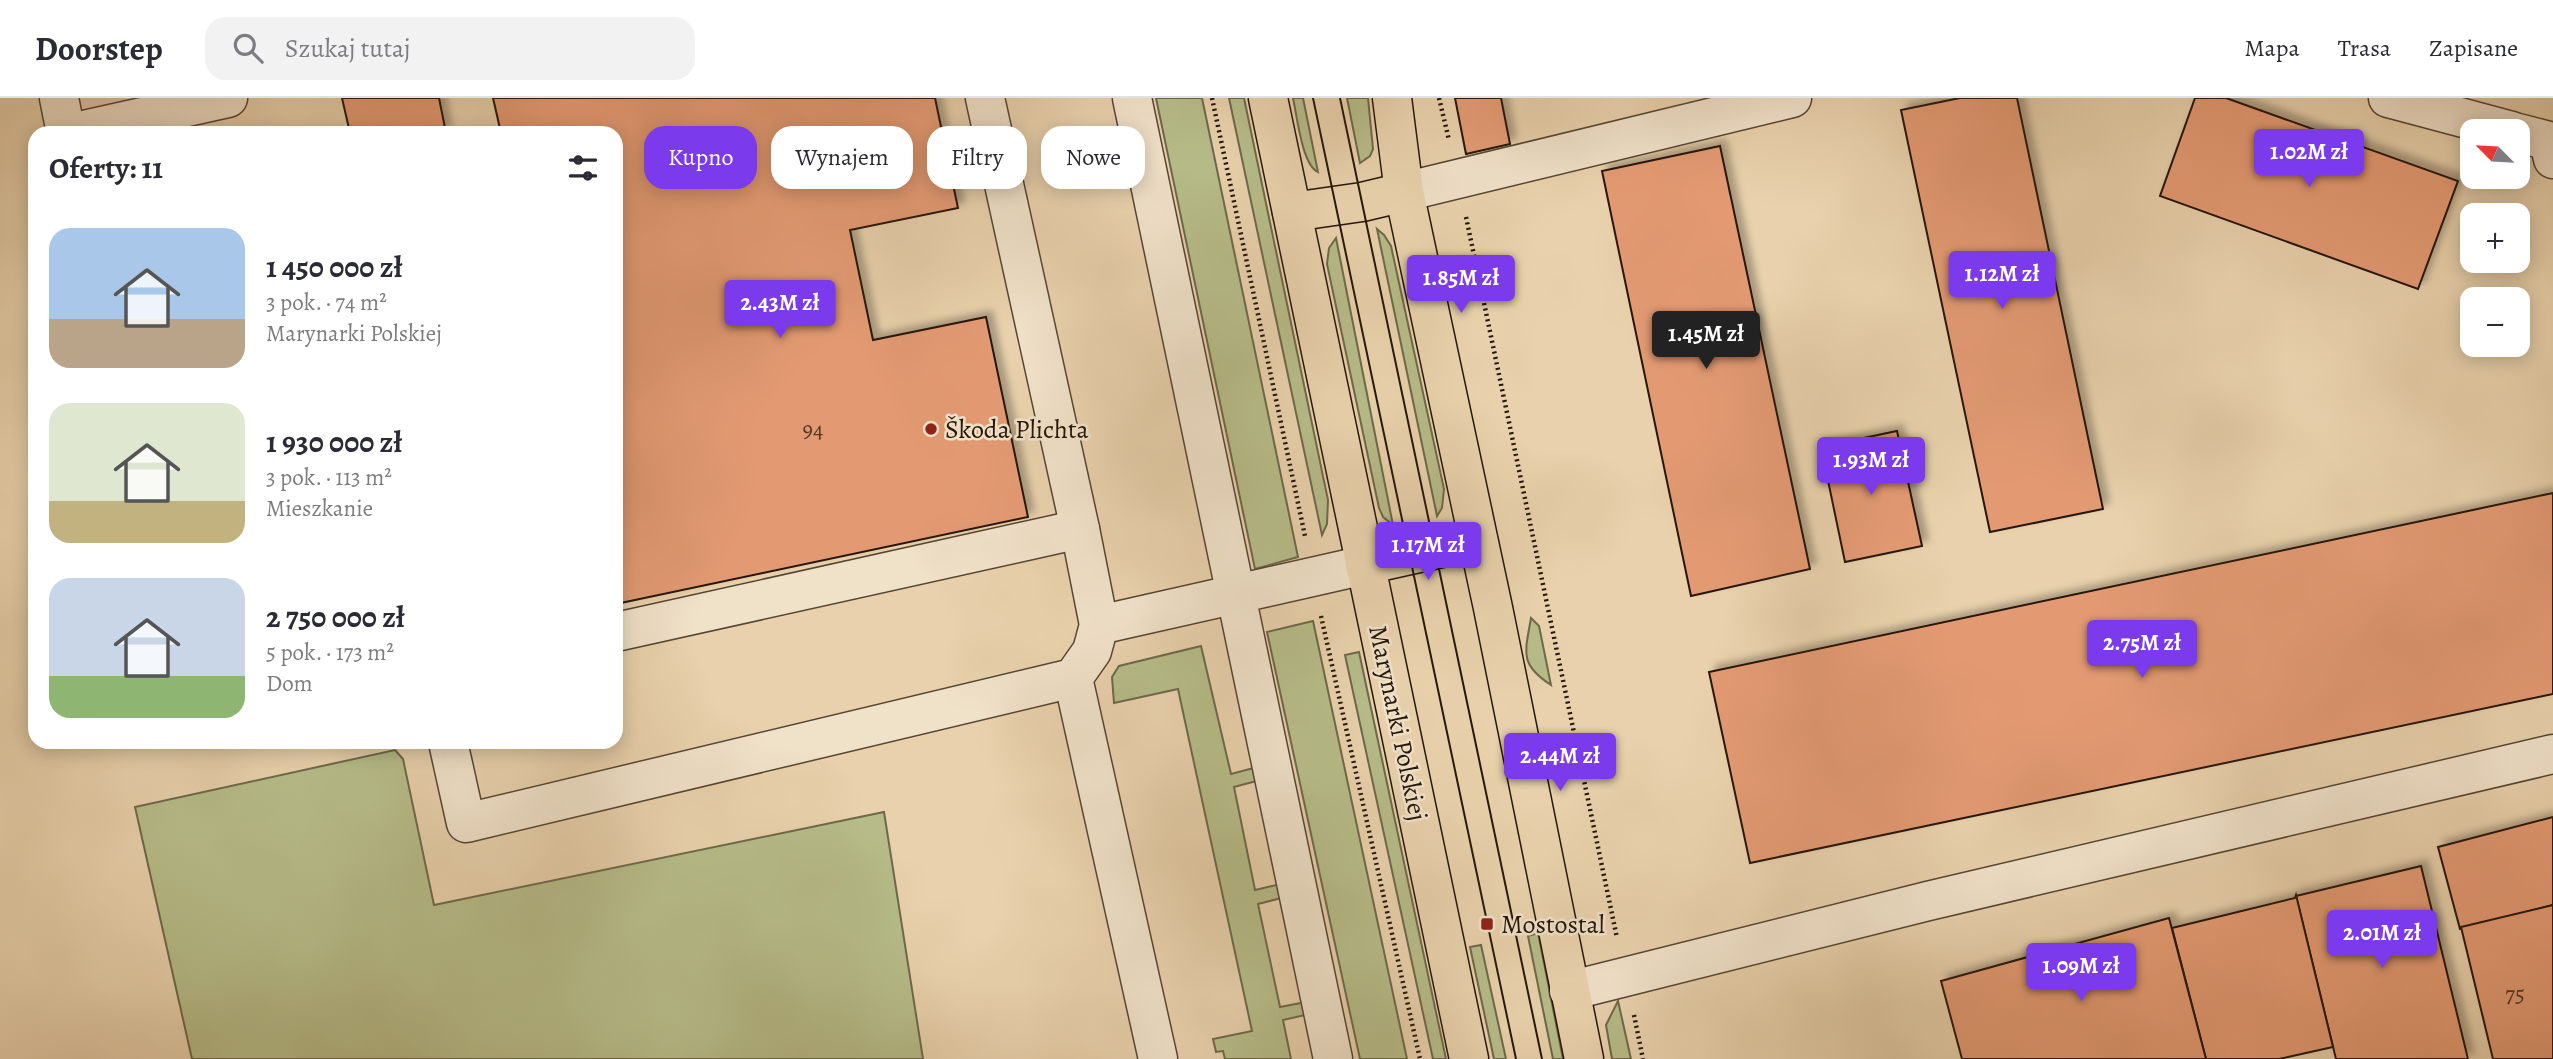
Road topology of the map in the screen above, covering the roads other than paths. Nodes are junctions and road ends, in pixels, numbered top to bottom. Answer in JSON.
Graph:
{"nodes":[{"id":1,"x":59,"y":98,"type":"edge"},
{"id":2,"x":228,"y":98,"type":"edge"},
{"id":3,"x":985,"y":98,"type":"edge"},
{"id":4,"x":1132,"y":98,"type":"edge"},
{"id":5,"x":1268,"y":98,"type":"edge"},
{"id":6,"x":1392,"y":98,"type":"edge"},
{"id":7,"x":1792,"y":98,"type":"edge"},
{"id":8,"x":2388,"y":98,"type":"edge"},
{"id":9,"x":2467,"y":119,"type":"edge"},
{"id":10,"x":66,"y":126,"type":"edge"},
{"id":11,"x":100,"y":126,"type":"edge"},
{"id":12,"x":2530,"y":136,"type":"edge"},
{"id":13,"x":2553,"y":159,"type":"edge"},
{"id":14,"x":1404,"y":192,"type":"junction"},
{"id":15,"x":1292,"y":212,"type":"junction"},
{"id":16,"x":1080,"y":528,"type":"junction"},
{"id":17,"x":1478,"y":540,"type":"junction"},
{"id":18,"x":1365,"y":565,"type":"junction"},
{"id":19,"x":1236,"y":594,"type":"junction"},
{"id":20,"x":1099,"y":625,"type":"junction"},
{"id":21,"x":623,"y":630,"type":"edge"},
{"id":22,"x":1073,"y":678,"type":"junction"},
{"id":23,"x":450,"y":749,"type":"edge"},
{"id":24,"x":2553,"y":754,"type":"edge"},
{"id":25,"x":1569,"y":991,"type":"junction"},
{"id":26,"x":1158,"y":1059,"type":"edge"},
{"id":27,"x":1333,"y":1059,"type":"edge"},
{"id":28,"x":1469,"y":1059,"type":"edge"},
{"id":29,"x":1584,"y":1059,"type":"edge"}],
"edges":[{"from":1,"to":10,"type":"lane"},
{"from":2,"to":11,"type":"lane"},
{"from":3,"to":16,"type":"lane"},
{"from":4,"to":19,"type":"lane"},
{"from":5,"to":15,"type":"main road","name":"Marynarki Polskiej"},
{"from":6,"to":14,"type":"main road"},
{"from":7,"to":14,"type":"lane"},
{"from":8,"to":9,"type":"lane"},
{"from":12,"to":13,"type":"lane"},
{"from":14,"to":15,"type":"main road"},
{"from":14,"to":17,"type":"main road"},
{"from":15,"to":18,"type":"main road","name":"Marynarki Polskiej"},
{"from":16,"to":20,"type":"lane"},
{"from":16,"to":21,"type":"lane"},
{"from":17,"to":18,"type":"main road"},
{"from":17,"to":25,"type":"main road"},
{"from":18,"to":19,"type":"lane"},
{"from":18,"to":28,"type":"main road","name":"Marynarki Polskiej"},
{"from":19,"to":20,"type":"lane"},
{"from":19,"to":27,"type":"lane"},
{"from":20,"to":22,"type":"lane"},
{"from":22,"to":23,"type":"lane"},
{"from":22,"to":26,"type":"lane"},
{"from":24,"to":25,"type":"lane"},
{"from":25,"to":29,"type":"main road"}]}
